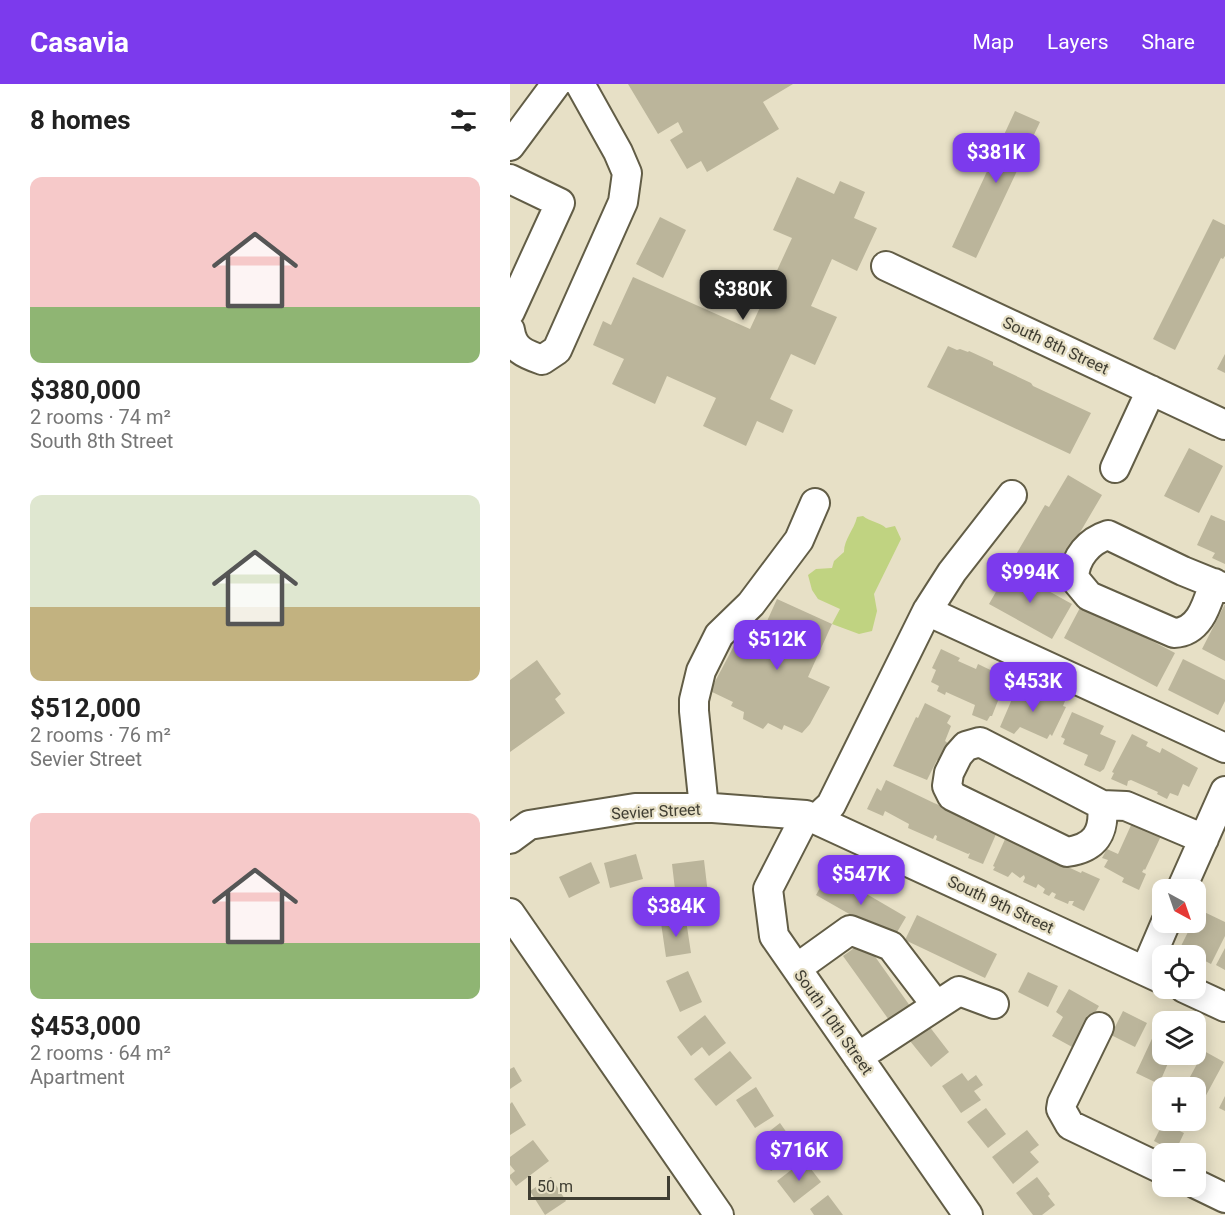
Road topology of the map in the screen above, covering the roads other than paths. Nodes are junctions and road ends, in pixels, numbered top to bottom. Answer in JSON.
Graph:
{"nodes":[{"id":1,"x":556,"y":84,"type":"edge"},
{"id":2,"x":580,"y":84,"type":"edge"},
{"id":3,"x":510,"y":146,"type":"edge"},
{"id":4,"x":510,"y":179,"type":"edge"},
{"id":5,"x":886,"y":266,"type":"dead end"},
{"id":6,"x":510,"y":312,"type":"edge"},
{"id":7,"x":510,"y":330,"type":"edge"},
{"id":8,"x":1151,"y":390,"type":"junction"},
{"id":9,"x":1225,"y":425,"type":"edge"},
{"id":10,"x":1115,"y":468,"type":"dead end"},
{"id":11,"x":1012,"y":495,"type":"dead end"},
{"id":12,"x":814,"y":503,"type":"dead end"},
{"id":13,"x":1219,"y":585,"type":"edge"},
{"id":14,"x":927,"y":611,"type":"junction"},
{"id":15,"x":1225,"y":748,"type":"edge"},
{"id":16,"x":1225,"y":791,"type":"edge"},
{"id":17,"x":1102,"y":806,"type":"junction"},
{"id":18,"x":704,"y":808,"type":"junction"},
{"id":19,"x":811,"y":817,"type":"junction"},
{"id":20,"x":510,"y":839,"type":"edge"},
{"id":21,"x":1204,"y":839,"type":"junction"},
{"id":22,"x":1186,"y":879,"type":"edge"},
{"id":23,"x":510,"y":913,"type":"edge"},
{"id":24,"x":796,"y":968,"type":"junction"},
{"id":25,"x":1152,"y":974,"type":"edge"},
{"id":26,"x":1206,"y":998,"type":"edge"},
{"id":27,"x":994,"y":1004,"type":"dead end"},
{"id":28,"x":936,"y":1005,"type":"junction"},
{"id":29,"x":1225,"y":1007,"type":"edge"},
{"id":30,"x":1099,"y":1027,"type":"dead end"},
{"id":31,"x":858,"y":1057,"type":"junction"},
{"id":32,"x":1152,"y":1164,"type":"edge"},
{"id":33,"x":1206,"y":1190,"type":"edge"},
{"id":34,"x":1225,"y":1200,"type":"edge"},
{"id":35,"x":719,"y":1215,"type":"edge"},
{"id":36,"x":968,"y":1215,"type":"edge"},
{"id":37,"x":1219,"y":1215,"type":"edge"}],
"edges":[{"from":1,"to":3,"type":"street"},
{"from":2,"to":7,"type":"street"},
{"from":4,"to":6,"type":"street"},
{"from":5,"to":8,"type":"street","name":"South 8th Street"},
{"from":8,"to":9,"type":"street","name":"South 8th Street"},
{"from":8,"to":10,"type":"street"},
{"from":11,"to":14,"type":"street","name":"South 10th Street"},
{"from":12,"to":18,"type":"street"},
{"from":13,"to":13,"type":"street"},
{"from":14,"to":15,"type":"street"},
{"from":14,"to":19,"type":"street","name":"South 10th Street"},
{"from":16,"to":21,"type":"street"},
{"from":17,"to":17,"type":"street"},
{"from":17,"to":21,"type":"street"},
{"from":18,"to":19,"type":"street","name":"Sevier Street"},
{"from":18,"to":20,"type":"street","name":"Sevier Street"},
{"from":19,"to":24,"type":"street","name":"South 10th Street"},
{"from":19,"to":25,"type":"street","name":"South 9th Street"},
{"from":21,"to":22,"type":"street"},
{"from":23,"to":35,"type":"street"},
{"from":24,"to":28,"type":"street"},
{"from":24,"to":31,"type":"street","name":"South 10th Street"},
{"from":26,"to":29,"type":"street"},
{"from":27,"to":28,"type":"street"},
{"from":28,"to":31,"type":"street"},
{"from":30,"to":32,"type":"street"},
{"from":31,"to":36,"type":"street","name":"South 10th Street"},
{"from":33,"to":34,"type":"street"},
{"from":34,"to":37,"type":"street"}]}
